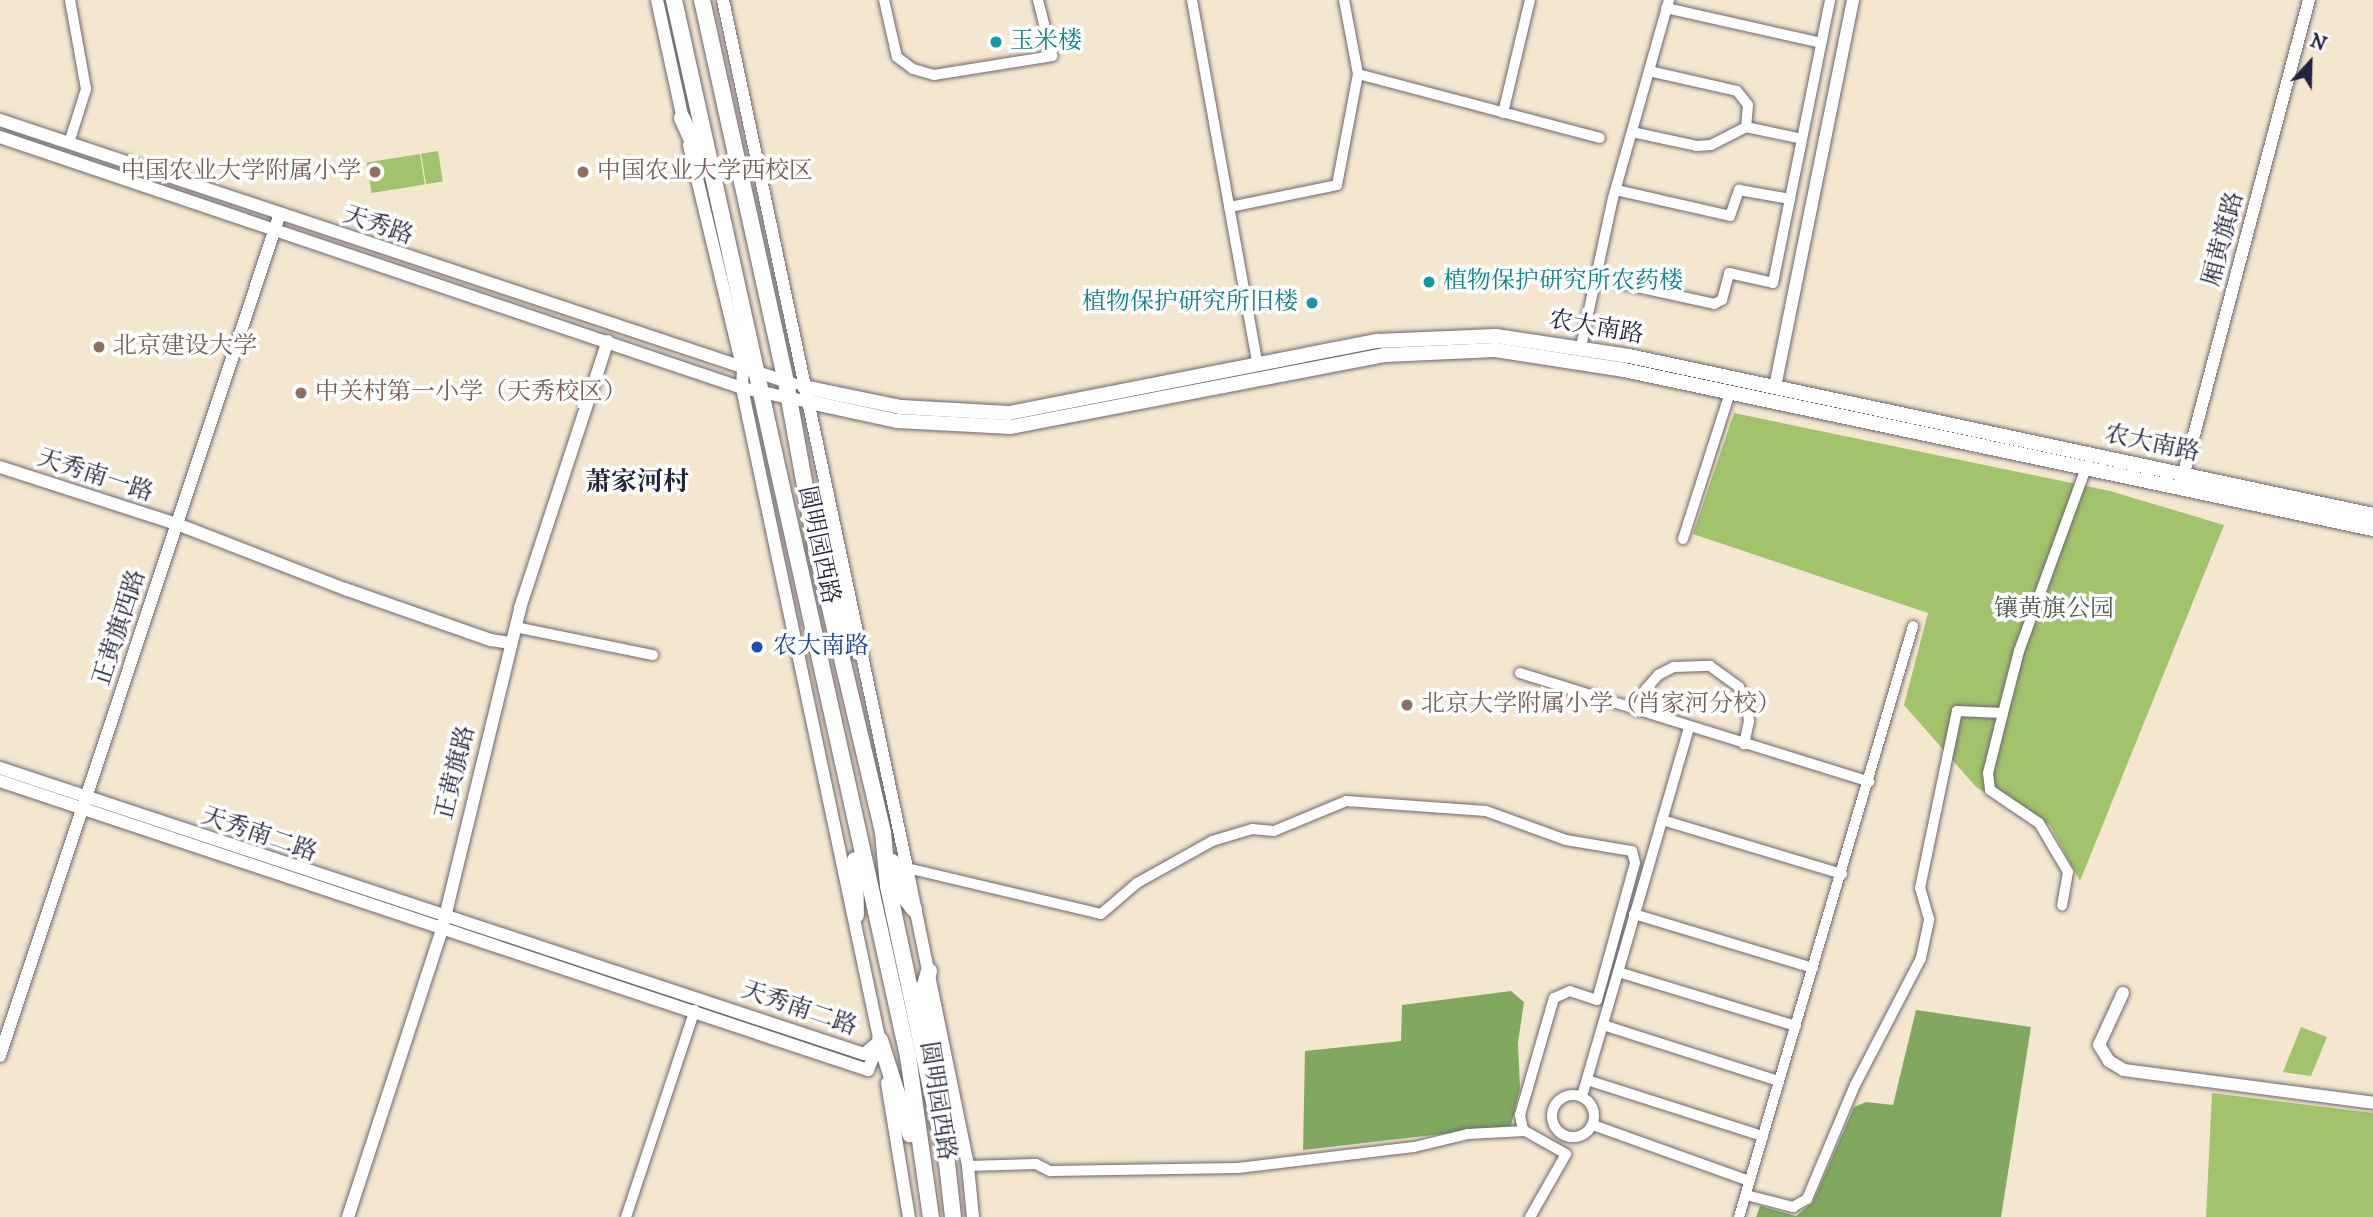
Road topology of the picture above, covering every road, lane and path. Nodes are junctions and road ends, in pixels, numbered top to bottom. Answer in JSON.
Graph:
{"nodes":[{"id":1,"x":70,"y":0,"type":"edge"},
{"id":2,"x":657,"y":0,"type":"edge"},
{"id":3,"x":674,"y":0,"type":"edge"},
{"id":4,"x":685,"y":0,"type":"edge"},
{"id":5,"x":702,"y":0,"type":"edge"},
{"id":6,"x":723,"y":0,"type":"edge"},
{"id":7,"x":884,"y":0,"type":"edge"},
{"id":8,"x":1038,"y":0,"type":"edge"},
{"id":9,"x":1192,"y":0,"type":"edge"},
{"id":10,"x":1344,"y":0,"type":"edge"},
{"id":11,"x":1530,"y":0,"type":"edge"},
{"id":12,"x":1830,"y":0,"type":"edge"},
{"id":13,"x":1853,"y":0,"type":"edge"},
{"id":14,"x":2309,"y":0,"type":"edge"},
{"id":15,"x":1667,"y":4,"type":"edge"},
{"id":16,"x":1821,"y":43,"type":"junction"},
{"id":17,"x":688,"y":49,"type":"junction"},
{"id":18,"x":1649,"y":71,"type":"junction"},
{"id":19,"x":1358,"y":74,"type":"junction"},
{"id":20,"x":1503,"y":113,"type":"junction"},
{"id":21,"x":682,"y":118,"type":"junction"},
{"id":22,"x":0,"y":120,"type":"edge"},
{"id":23,"x":1746,"y":127,"type":"junction"},
{"id":24,"x":1632,"y":132,"type":"junction"},
{"id":25,"x":0,"y":137,"type":"edge"},
{"id":26,"x":1600,"y":138,"type":"dead end"},
{"id":27,"x":1802,"y":139,"type":"junction"},
{"id":28,"x":69,"y":143,"type":"junction"},
{"id":29,"x":715,"y":190,"type":"junction"},
{"id":30,"x":1616,"y":190,"type":"junction"},
{"id":31,"x":1790,"y":199,"type":"junction"},
{"id":32,"x":1230,"y":207,"type":"junction"},
{"id":33,"x":280,"y":214,"type":"junction"},
{"id":34,"x":275,"y":230,"type":"junction"},
{"id":35,"x":1596,"y":278,"type":"junction"},
{"id":36,"x":608,"y":341,"type":"junction"},
{"id":37,"x":1581,"y":347,"type":"junction"},
{"id":38,"x":1258,"y":365,"type":"junction"},
{"id":39,"x":743,"y":370,"type":"junction"},
{"id":40,"x":759,"y":375,"type":"junction"},
{"id":41,"x":804,"y":387,"type":"junction"},
{"id":42,"x":1775,"y":387,"type":"junction"},
{"id":43,"x":742,"y":388,"type":"junction"},
{"id":44,"x":788,"y":390,"type":"junction"},
{"id":45,"x":763,"y":393,"type":"junction"},
{"id":46,"x":1730,"y":393,"type":"junction"},
{"id":47,"x":809,"y":402,"type":"junction"},
{"id":48,"x":0,"y":467,"type":"edge"},
{"id":49,"x":2086,"y":468,"type":"junction"},
{"id":50,"x":2182,"y":481,"type":"junction"},
{"id":51,"x":2373,"y":515,"type":"edge"},
{"id":52,"x":177,"y":524,"type":"junction"},
{"id":53,"x":2373,"y":529,"type":"edge"},
{"id":54,"x":1683,"y":539,"type":"dead end"},
{"id":55,"x":817,"y":553,"type":"junction"},
{"id":56,"x":1913,"y":626,"type":"dead end"},
{"id":57,"x":515,"y":627,"type":"junction"},
{"id":58,"x":510,"y":643,"type":"junction"},
{"id":59,"x":860,"y":653,"type":"junction"},
{"id":60,"x":653,"y":655,"type":"dead end"},
{"id":61,"x":1520,"y":673,"type":"dead end"},
{"id":62,"x":1637,"y":711,"type":"junction"},
{"id":63,"x":2003,"y":713,"type":"junction"},
{"id":64,"x":1689,"y":727,"type":"junction"},
{"id":65,"x":1744,"y":744,"type":"junction"},
{"id":66,"x":0,"y":768,"type":"edge"},
{"id":67,"x":0,"y":781,"type":"edge"},
{"id":68,"x":1869,"y":782,"type":"junction"},
{"id":69,"x":1662,"y":820,"type":"junction"},
{"id":70,"x":855,"y":829,"type":"junction"},
{"id":71,"x":883,"y":833,"type":"junction"},
{"id":72,"x":908,"y":868,"type":"junction"},
{"id":73,"x":1842,"y":874,"type":"junction"},
{"id":74,"x":2062,"y":905,"type":"dead end"},
{"id":75,"x":914,"y":909,"type":"junction"},
{"id":76,"x":856,"y":915,"type":"junction"},
{"id":77,"x":1634,"y":915,"type":"junction"},
{"id":78,"x":442,"y":922,"type":"junction"},
{"id":79,"x":1813,"y":968,"type":"junction"},
{"id":80,"x":929,"y":971,"type":"junction"},
{"id":81,"x":1618,"y":972,"type":"junction"},
{"id":82,"x":2123,"y":993,"type":"dead end"},
{"id":83,"x":695,"y":1010,"type":"junction"},
{"id":84,"x":1602,"y":1025,"type":"junction"},
{"id":85,"x":1796,"y":1026,"type":"junction"},
{"id":86,"x":880,"y":1040,"type":"junction"},
{"id":87,"x":0,"y":1056,"type":"edge"},
{"id":88,"x":1587,"y":1080,"type":"junction"},
{"id":89,"x":1779,"y":1081,"type":"junction"},
{"id":90,"x":1582,"y":1096,"type":"junction"},
{"id":91,"x":934,"y":1098,"type":"junction"},
{"id":92,"x":2373,"y":1103,"type":"edge"},
{"id":93,"x":1593,"y":1125,"type":"junction"},
{"id":94,"x":1523,"y":1131,"type":"junction"},
{"id":95,"x":1763,"y":1136,"type":"junction"},
{"id":96,"x":1569,"y":1138,"type":"junction"},
{"id":97,"x":1566,"y":1154,"type":"junction"},
{"id":98,"x":968,"y":1166,"type":"junction"},
{"id":99,"x":1749,"y":1181,"type":"junction"},
{"id":100,"x":1746,"y":1195,"type":"junction"},
{"id":101,"x":348,"y":1217,"type":"edge"},
{"id":102,"x":626,"y":1217,"type":"edge"},
{"id":103,"x":909,"y":1217,"type":"edge"},
{"id":104,"x":930,"y":1217,"type":"edge"},
{"id":105,"x":953,"y":1217,"type":"edge"},
{"id":106,"x":973,"y":1217,"type":"edge"},
{"id":107,"x":1530,"y":1217,"type":"edge"},
{"id":108,"x":1739,"y":1217,"type":"edge"}],
"edges":[{"from":1,"to":28,"type":"street"},
{"from":2,"to":21,"type":"street"},
{"from":3,"to":17,"type":"main road","name":"圆明园西路"},
{"from":4,"to":17,"type":"main road","name":"圆明园西路"},
{"from":5,"to":44,"type":"main road","name":"圆明园西路"},
{"from":6,"to":41,"type":"street"},
{"from":7,"to":8,"type":"street"},
{"from":9,"to":32,"type":"street"},
{"from":10,"to":19,"type":"street"},
{"from":11,"to":20,"type":"street"},
{"from":12,"to":16,"type":"street"},
{"from":13,"to":42,"type":"street"},
{"from":14,"to":50,"type":"street","name":"厢黄旗路"},
{"from":15,"to":16,"type":"street"},
{"from":15,"to":18,"type":"street"},
{"from":16,"to":27,"type":"street"},
{"from":17,"to":29,"type":"main road","name":"圆明园西路"},
{"from":18,"to":23,"type":"street"},
{"from":18,"to":24,"type":"street"},
{"from":19,"to":20,"type":"street"},
{"from":19,"to":32,"type":"street"},
{"from":20,"to":26,"type":"street"},
{"from":21,"to":29,"type":"main road"},
{"from":21,"to":39,"type":"street"},
{"from":22,"to":28,"type":"street","name":"天秀路"},
{"from":23,"to":24,"type":"street"},
{"from":23,"to":27,"type":"street"},
{"from":24,"to":30,"type":"street"},
{"from":25,"to":34,"type":"street","name":"天秀路"},
{"from":27,"to":31,"type":"street"},
{"from":28,"to":33,"type":"street","name":"天秀路"},
{"from":29,"to":40,"type":"main road","name":"圆明园西路"},
{"from":30,"to":31,"type":"street"},
{"from":30,"to":35,"type":"street"},
{"from":31,"to":35,"type":"street"},
{"from":32,"to":38,"type":"street"},
{"from":33,"to":34,"type":"street","name":"正黄旗西路"},
{"from":33,"to":39,"type":"street","name":"天秀路"},
{"from":34,"to":36,"type":"street","name":"天秀路"},
{"from":34,"to":52,"type":"street","name":"正黄旗西路"},
{"from":35,"to":37,"type":"street"},
{"from":36,"to":43,"type":"street","name":"天秀路"},
{"from":36,"to":57,"type":"street","name":"正黄旗路"},
{"from":37,"to":38,"type":"main road","name":"农大南路"},
{"from":37,"to":42,"type":"main road","name":"农大南路"},
{"from":38,"to":41,"type":"main road","name":"农大南路"},
{"from":39,"to":40,"type":"street","name":"天秀路"},
{"from":39,"to":43,"type":"street","name":"圆明园西路"},
{"from":40,"to":44,"type":"street","name":"天秀路"},
{"from":40,"to":45,"type":"main road","name":"圆明园西路"},
{"from":41,"to":44,"type":"street"},
{"from":41,"to":47,"type":"street","name":"圆明园西路"},
{"from":42,"to":50,"type":"main road","name":"农大南路"},
{"from":43,"to":45,"type":"street","name":"天秀路"},
{"from":43,"to":76,"type":"street","name":"圆明园西路"},
{"from":44,"to":45,"type":"street","name":"天秀路"},
{"from":44,"to":47,"type":"street"},
{"from":44,"to":55,"type":"main road","name":"圆明园西路"},
{"from":45,"to":70,"type":"main road","name":"圆明园西路"},
{"from":46,"to":47,"type":"main road","name":"农大南路"},
{"from":46,"to":49,"type":"main road","name":"农大南路"},
{"from":46,"to":54,"type":"street"},
{"from":47,"to":59,"type":"street","name":"圆明园西路"},
{"from":48,"to":52,"type":"street","name":"天秀南一路"},
{"from":49,"to":50,"type":"main road","name":"农大南路"},
{"from":49,"to":63,"type":"street"},
{"from":50,"to":51,"type":"main road","name":"农大南路"},
{"from":50,"to":53,"type":"main road","name":"农大南路"},
{"from":52,"to":58,"type":"street","name":"天秀南一路"},
{"from":52,"to":87,"type":"street","name":"正黄旗西路"},
{"from":55,"to":59,"type":"main road"},
{"from":55,"to":71,"type":"main road","name":"圆明园西路"},
{"from":56,"to":68,"type":"street"},
{"from":57,"to":58,"type":"street","name":"正黄旗路"},
{"from":57,"to":60,"type":"street"},
{"from":58,"to":78,"type":"street","name":"正黄旗路"},
{"from":59,"to":72,"type":"street","name":"圆明园西路"},
{"from":61,"to":62,"type":"street"},
{"from":62,"to":64,"type":"street"},
{"from":62,"to":65,"type":"street"},
{"from":63,"to":74,"type":"street"},
{"from":63,"to":100,"type":"street"},
{"from":64,"to":65,"type":"street"},
{"from":64,"to":69,"type":"street"},
{"from":65,"to":68,"type":"street"},
{"from":66,"to":78,"type":"street","name":"天秀南二路"},
{"from":67,"to":78,"type":"street","name":"天秀南二路"},
{"from":68,"to":73,"type":"street"},
{"from":69,"to":73,"type":"street"},
{"from":69,"to":77,"type":"street"},
{"from":70,"to":76,"type":"main road"},
{"from":70,"to":104,"type":"main road","name":"圆明园西路"},
{"from":71,"to":75,"type":"main road"},
{"from":71,"to":91,"type":"main road","name":"圆明园西路"},
{"from":72,"to":75,"type":"street","name":"圆明园西路"},
{"from":72,"to":94,"type":"street"},
{"from":73,"to":79,"type":"street"},
{"from":75,"to":80,"type":"street","name":"圆明园西路"},
{"from":76,"to":86,"type":"street","name":"圆明园西路"},
{"from":77,"to":79,"type":"street"},
{"from":77,"to":81,"type":"street"},
{"from":78,"to":83,"type":"street","name":"天秀南二路"},
{"from":78,"to":86,"type":"street","name":"天秀南二路"},
{"from":78,"to":101,"type":"street","name":"正黄旗路"},
{"from":79,"to":85,"type":"street"},
{"from":80,"to":91,"type":"main road"},
{"from":80,"to":98,"type":"street","name":"圆明园西路"},
{"from":81,"to":84,"type":"street"},
{"from":81,"to":85,"type":"street"},
{"from":82,"to":92,"type":"street"},
{"from":83,"to":86,"type":"street","name":"天秀南二路"},
{"from":83,"to":102,"type":"street"},
{"from":84,"to":88,"type":"street"},
{"from":84,"to":89,"type":"street"},
{"from":85,"to":89,"type":"street"},
{"from":86,"to":103,"type":"street","name":"圆明园西路"},
{"from":86,"to":104,"type":"main road"},
{"from":88,"to":90,"type":"street"},
{"from":88,"to":95,"type":"street"},
{"from":89,"to":95,"type":"street"},
{"from":90,"to":93,"type":"street"},
{"from":90,"to":96,"type":"street"},
{"from":91,"to":105,"type":"main road","name":"圆明园西路"},
{"from":93,"to":96,"type":"street"},
{"from":93,"to":99,"type":"street"},
{"from":94,"to":97,"type":"street"},
{"from":94,"to":98,"type":"street"},
{"from":95,"to":99,"type":"street"},
{"from":96,"to":97,"type":"street"},
{"from":97,"to":107,"type":"street"},
{"from":98,"to":106,"type":"street","name":"圆明园西路"},
{"from":99,"to":100,"type":"street"},
{"from":100,"to":108,"type":"street"}]}
